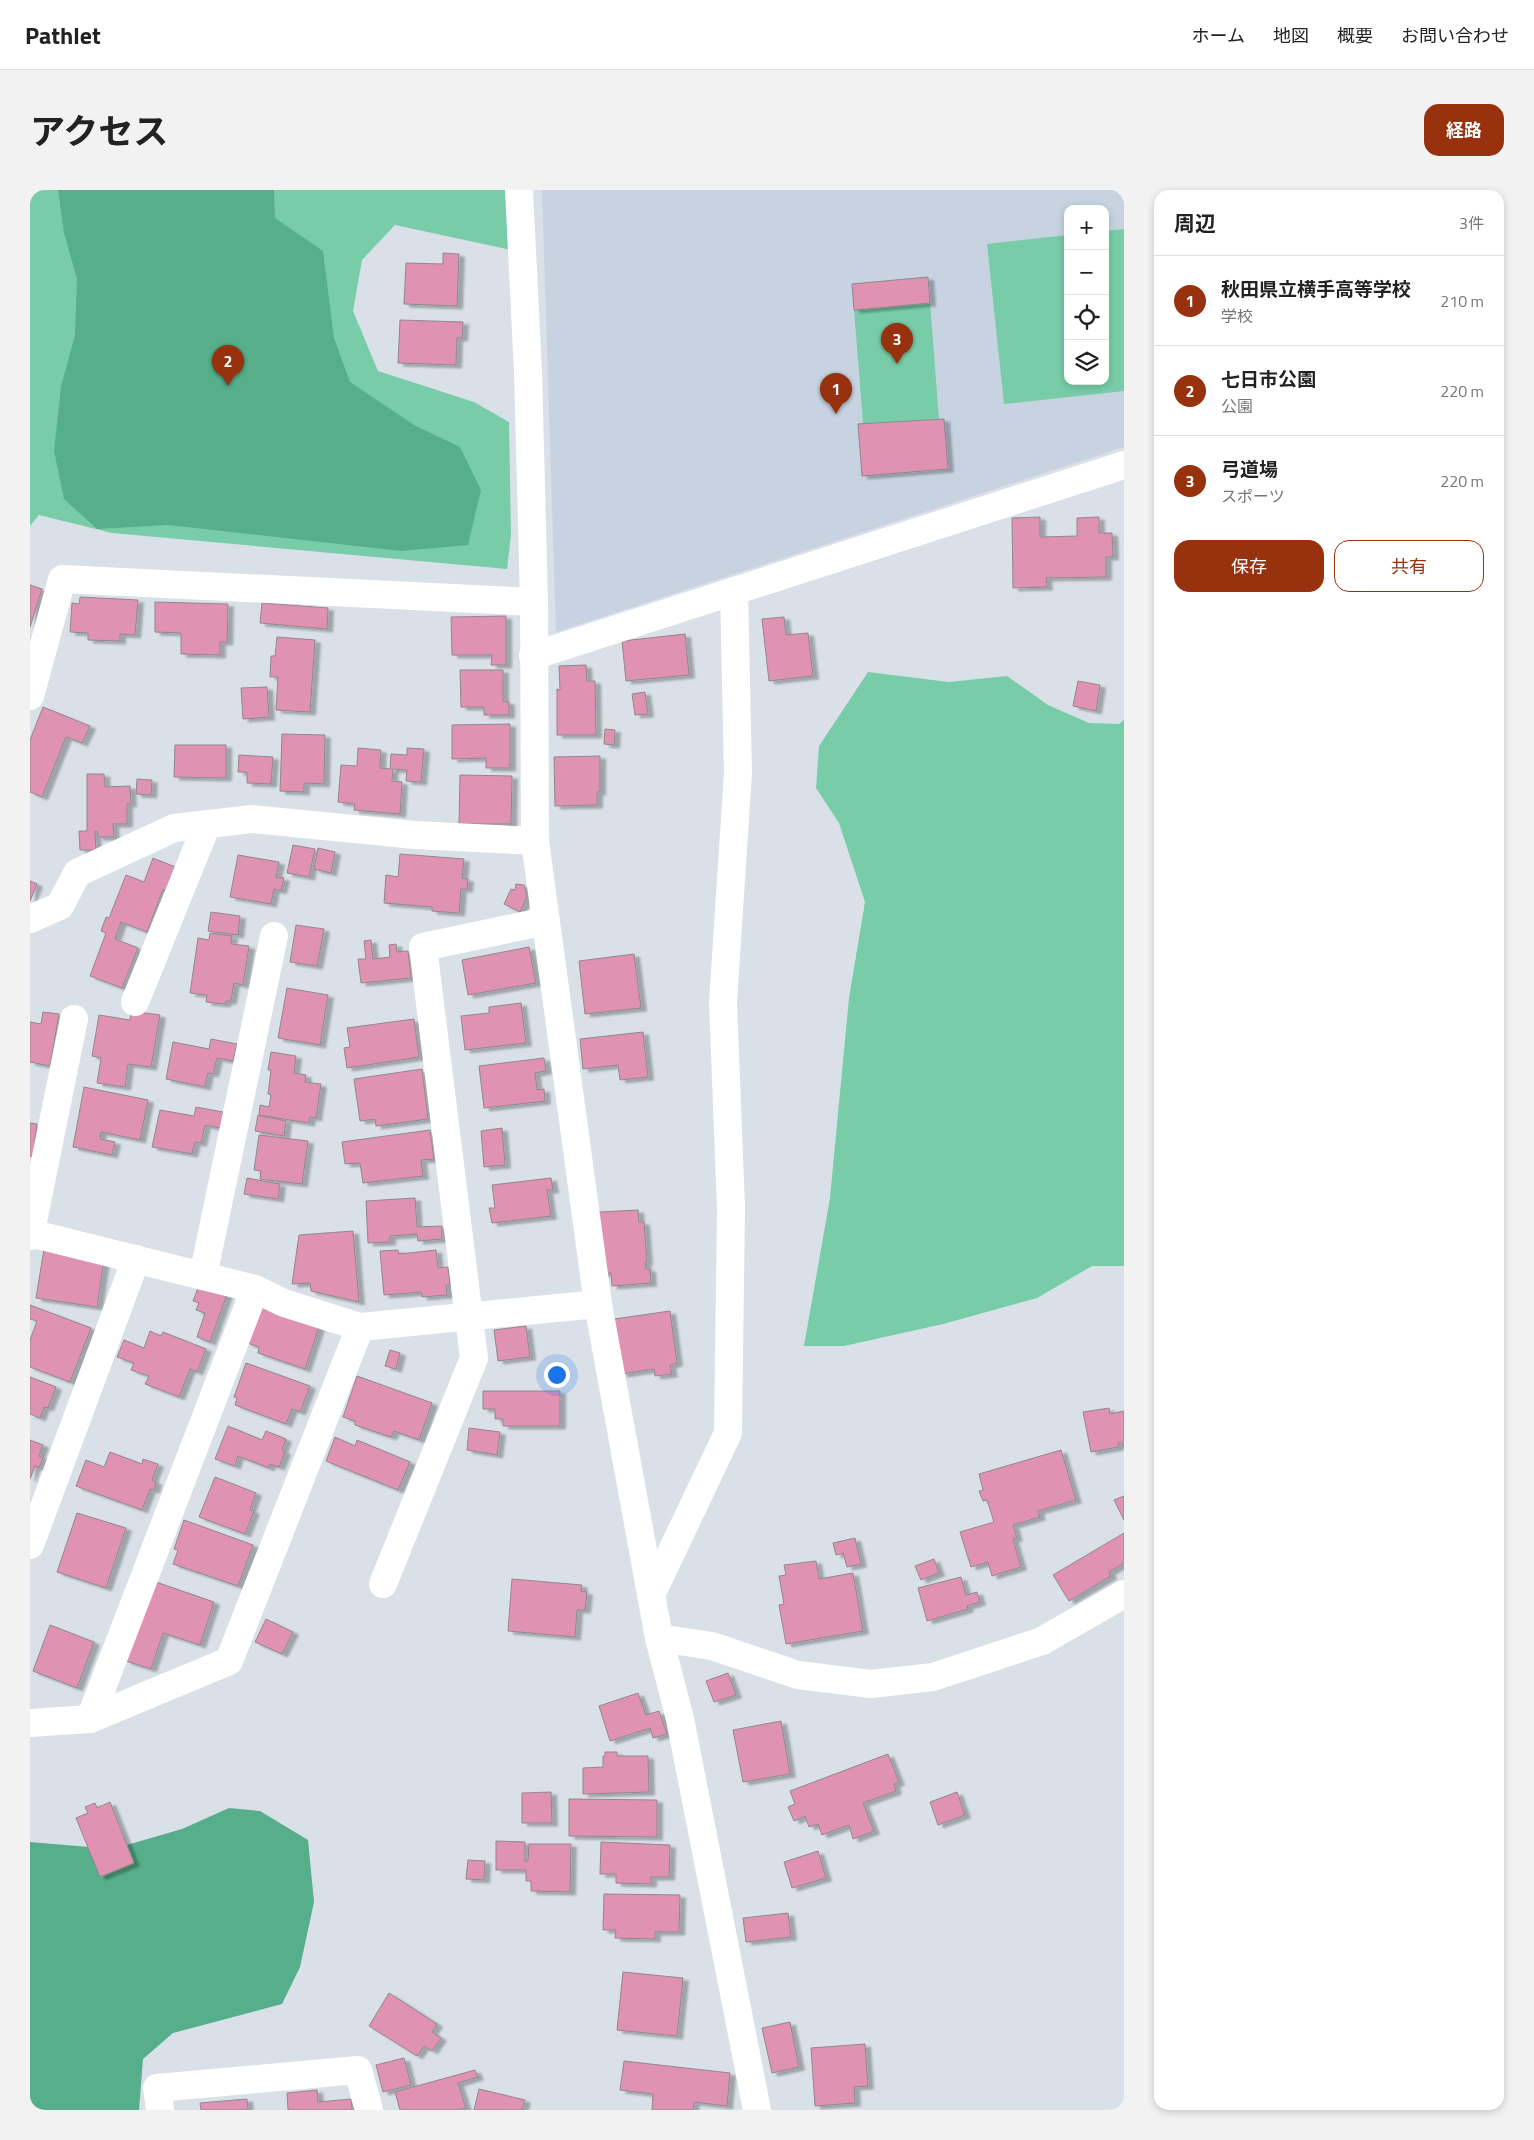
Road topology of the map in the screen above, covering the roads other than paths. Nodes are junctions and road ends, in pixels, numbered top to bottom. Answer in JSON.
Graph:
{"nodes":[{"id":1,"x":519,"y":190,"type":"edge"},
{"id":2,"x":1124,"y":464,"type":"edge"},
{"id":3,"x":734,"y":591,"type":"junction"},
{"id":4,"x":534,"y":602,"type":"junction"},
{"id":5,"x":533,"y":656,"type":"junction"},
{"id":6,"x":30,"y":696,"type":"edge"},
{"id":7,"x":207,"y":824,"type":"junction"},
{"id":8,"x":535,"y":841,"type":"junction"},
{"id":9,"x":30,"y":919,"type":"edge"},
{"id":10,"x":546,"y":921,"type":"junction"},
{"id":11,"x":274,"y":936,"type":"dead end"},
{"id":12,"x":135,"y":1002,"type":"dead end"},
{"id":13,"x":74,"y":1019,"type":"dead end"},
{"id":14,"x":30,"y":1234,"type":"edge"},
{"id":15,"x":136,"y":1259,"type":"junction"},
{"id":16,"x":203,"y":1276,"type":"junction"},
{"id":17,"x":255,"y":1290,"type":"junction"},
{"id":18,"x":598,"y":1304,"type":"junction"},
{"id":19,"x":469,"y":1317,"type":"junction"},
{"id":20,"x":360,"y":1327,"type":"junction"},
{"id":21,"x":30,"y":1545,"type":"edge"},
{"id":22,"x":383,"y":1584,"type":"dead end"},
{"id":23,"x":1124,"y":1594,"type":"edge"},
{"id":24,"x":651,"y":1595,"type":"junction"},
{"id":25,"x":659,"y":1638,"type":"junction"},
{"id":26,"x":90,"y":1719,"type":"junction"},
{"id":27,"x":30,"y":1723,"type":"edge"},
{"id":28,"x":160,"y":2110,"type":"edge"},
{"id":29,"x":369,"y":2110,"type":"edge"},
{"id":30,"x":757,"y":2110,"type":"edge"}],
"edges":[{"from":1,"to":4,"type":"street"},
{"from":2,"to":3,"type":"street"},
{"from":3,"to":5,"type":"street"},
{"from":3,"to":24,"type":"street"},
{"from":4,"to":5,"type":"street"},
{"from":4,"to":6,"type":"street"},
{"from":5,"to":8,"type":"street"},
{"from":7,"to":8,"type":"street"},
{"from":7,"to":9,"type":"street"},
{"from":7,"to":12,"type":"street"},
{"from":8,"to":10,"type":"street"},
{"from":10,"to":18,"type":"street"},
{"from":10,"to":19,"type":"street"},
{"from":11,"to":16,"type":"street"},
{"from":13,"to":14,"type":"street"},
{"from":14,"to":15,"type":"street"},
{"from":15,"to":16,"type":"street"},
{"from":15,"to":21,"type":"street"},
{"from":16,"to":17,"type":"street"},
{"from":17,"to":20,"type":"street"},
{"from":17,"to":26,"type":"street"},
{"from":18,"to":19,"type":"street"},
{"from":18,"to":24,"type":"street"},
{"from":19,"to":20,"type":"street"},
{"from":19,"to":22,"type":"street"},
{"from":20,"to":26,"type":"street"},
{"from":23,"to":25,"type":"street"},
{"from":24,"to":25,"type":"street"},
{"from":25,"to":30,"type":"street"},
{"from":26,"to":27,"type":"street"},
{"from":28,"to":29,"type":"street"}]}
